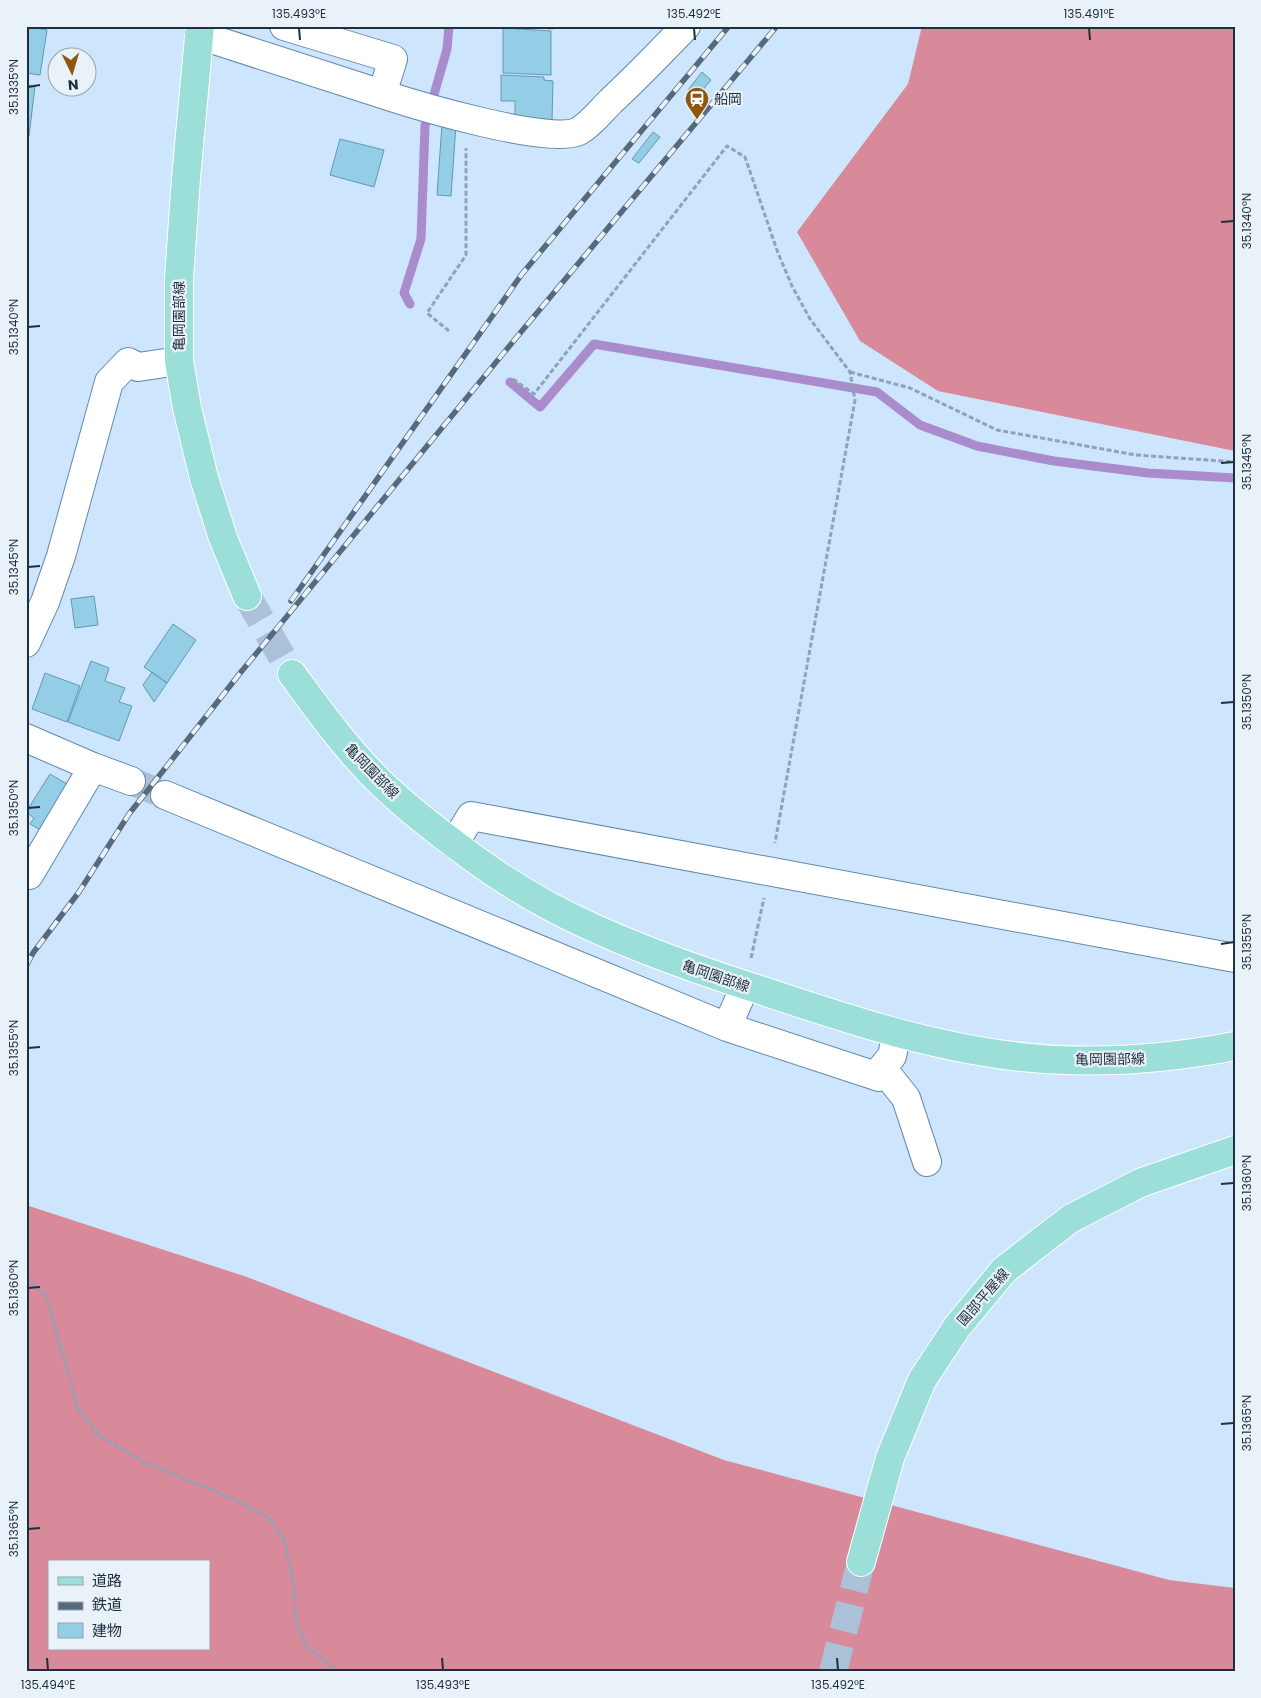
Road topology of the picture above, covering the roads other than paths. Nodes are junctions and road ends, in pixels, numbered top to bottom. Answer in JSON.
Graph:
{"nodes":[{"id":1,"x":284,"y":26,"type":"edge"},
{"id":2,"x":686,"y":26,"type":"edge"},
{"id":3,"x":199,"y":31,"type":"edge"},
{"id":4,"x":382,"y":94,"type":"junction"},
{"id":5,"x":179,"y":361,"type":"junction"},
{"id":6,"x":247,"y":596,"type":"tunnel mouth"},
{"id":7,"x":26,"y":643,"type":"edge"},
{"id":8,"x":292,"y":674,"type":"tunnel mouth"},
{"id":9,"x":26,"y":738,"type":"edge"},
{"id":10,"x":93,"y":767,"type":"junction"},
{"id":11,"x":131,"y":781,"type":"tunnel mouth"},
{"id":12,"x":165,"y":795,"type":"tunnel mouth"},
{"id":13,"x":454,"y":844,"type":"junction"},
{"id":14,"x":26,"y":873,"type":"edge"},
{"id":15,"x":1235,"y":958,"type":"edge"},
{"id":16,"x":745,"y":986,"type":"junction"},
{"id":17,"x":727,"y":1027,"type":"junction"},
{"id":18,"x":897,"y":1033,"type":"junction"},
{"id":19,"x":1235,"y":1046,"type":"edge"},
{"id":20,"x":882,"y":1068,"type":"junction"},
{"id":21,"x":1235,"y":1150,"type":"edge"},
{"id":22,"x":927,"y":1162,"type":"dead end"},
{"id":23,"x":861,"y":1562,"type":"tunnel mouth"}],
"edges":[{"from":1,"to":4,"type":"street"},
{"from":2,"to":4,"type":"street"},
{"from":3,"to":4,"type":"street"},
{"from":3,"to":5,"type":"main road","name":"亀岡園部線"},
{"from":5,"to":6,"type":"main road","name":"亀岡園部線"},
{"from":5,"to":7,"type":"street"},
{"from":8,"to":13,"type":"main road","name":"亀岡園部線"},
{"from":9,"to":10,"type":"street"},
{"from":10,"to":11,"type":"street"},
{"from":10,"to":14,"type":"street"},
{"from":12,"to":17,"type":"street"},
{"from":13,"to":15,"type":"street"},
{"from":13,"to":16,"type":"main road","name":"亀岡園部線"},
{"from":16,"to":17,"type":"street"},
{"from":16,"to":18,"type":"main road","name":"亀岡園部線"},
{"from":17,"to":20,"type":"street"},
{"from":18,"to":19,"type":"main road","name":"亀岡園部線"},
{"from":18,"to":20,"type":"street"},
{"from":20,"to":22,"type":"street"},
{"from":21,"to":23,"type":"main road","name":"園部平屋線"}]}
